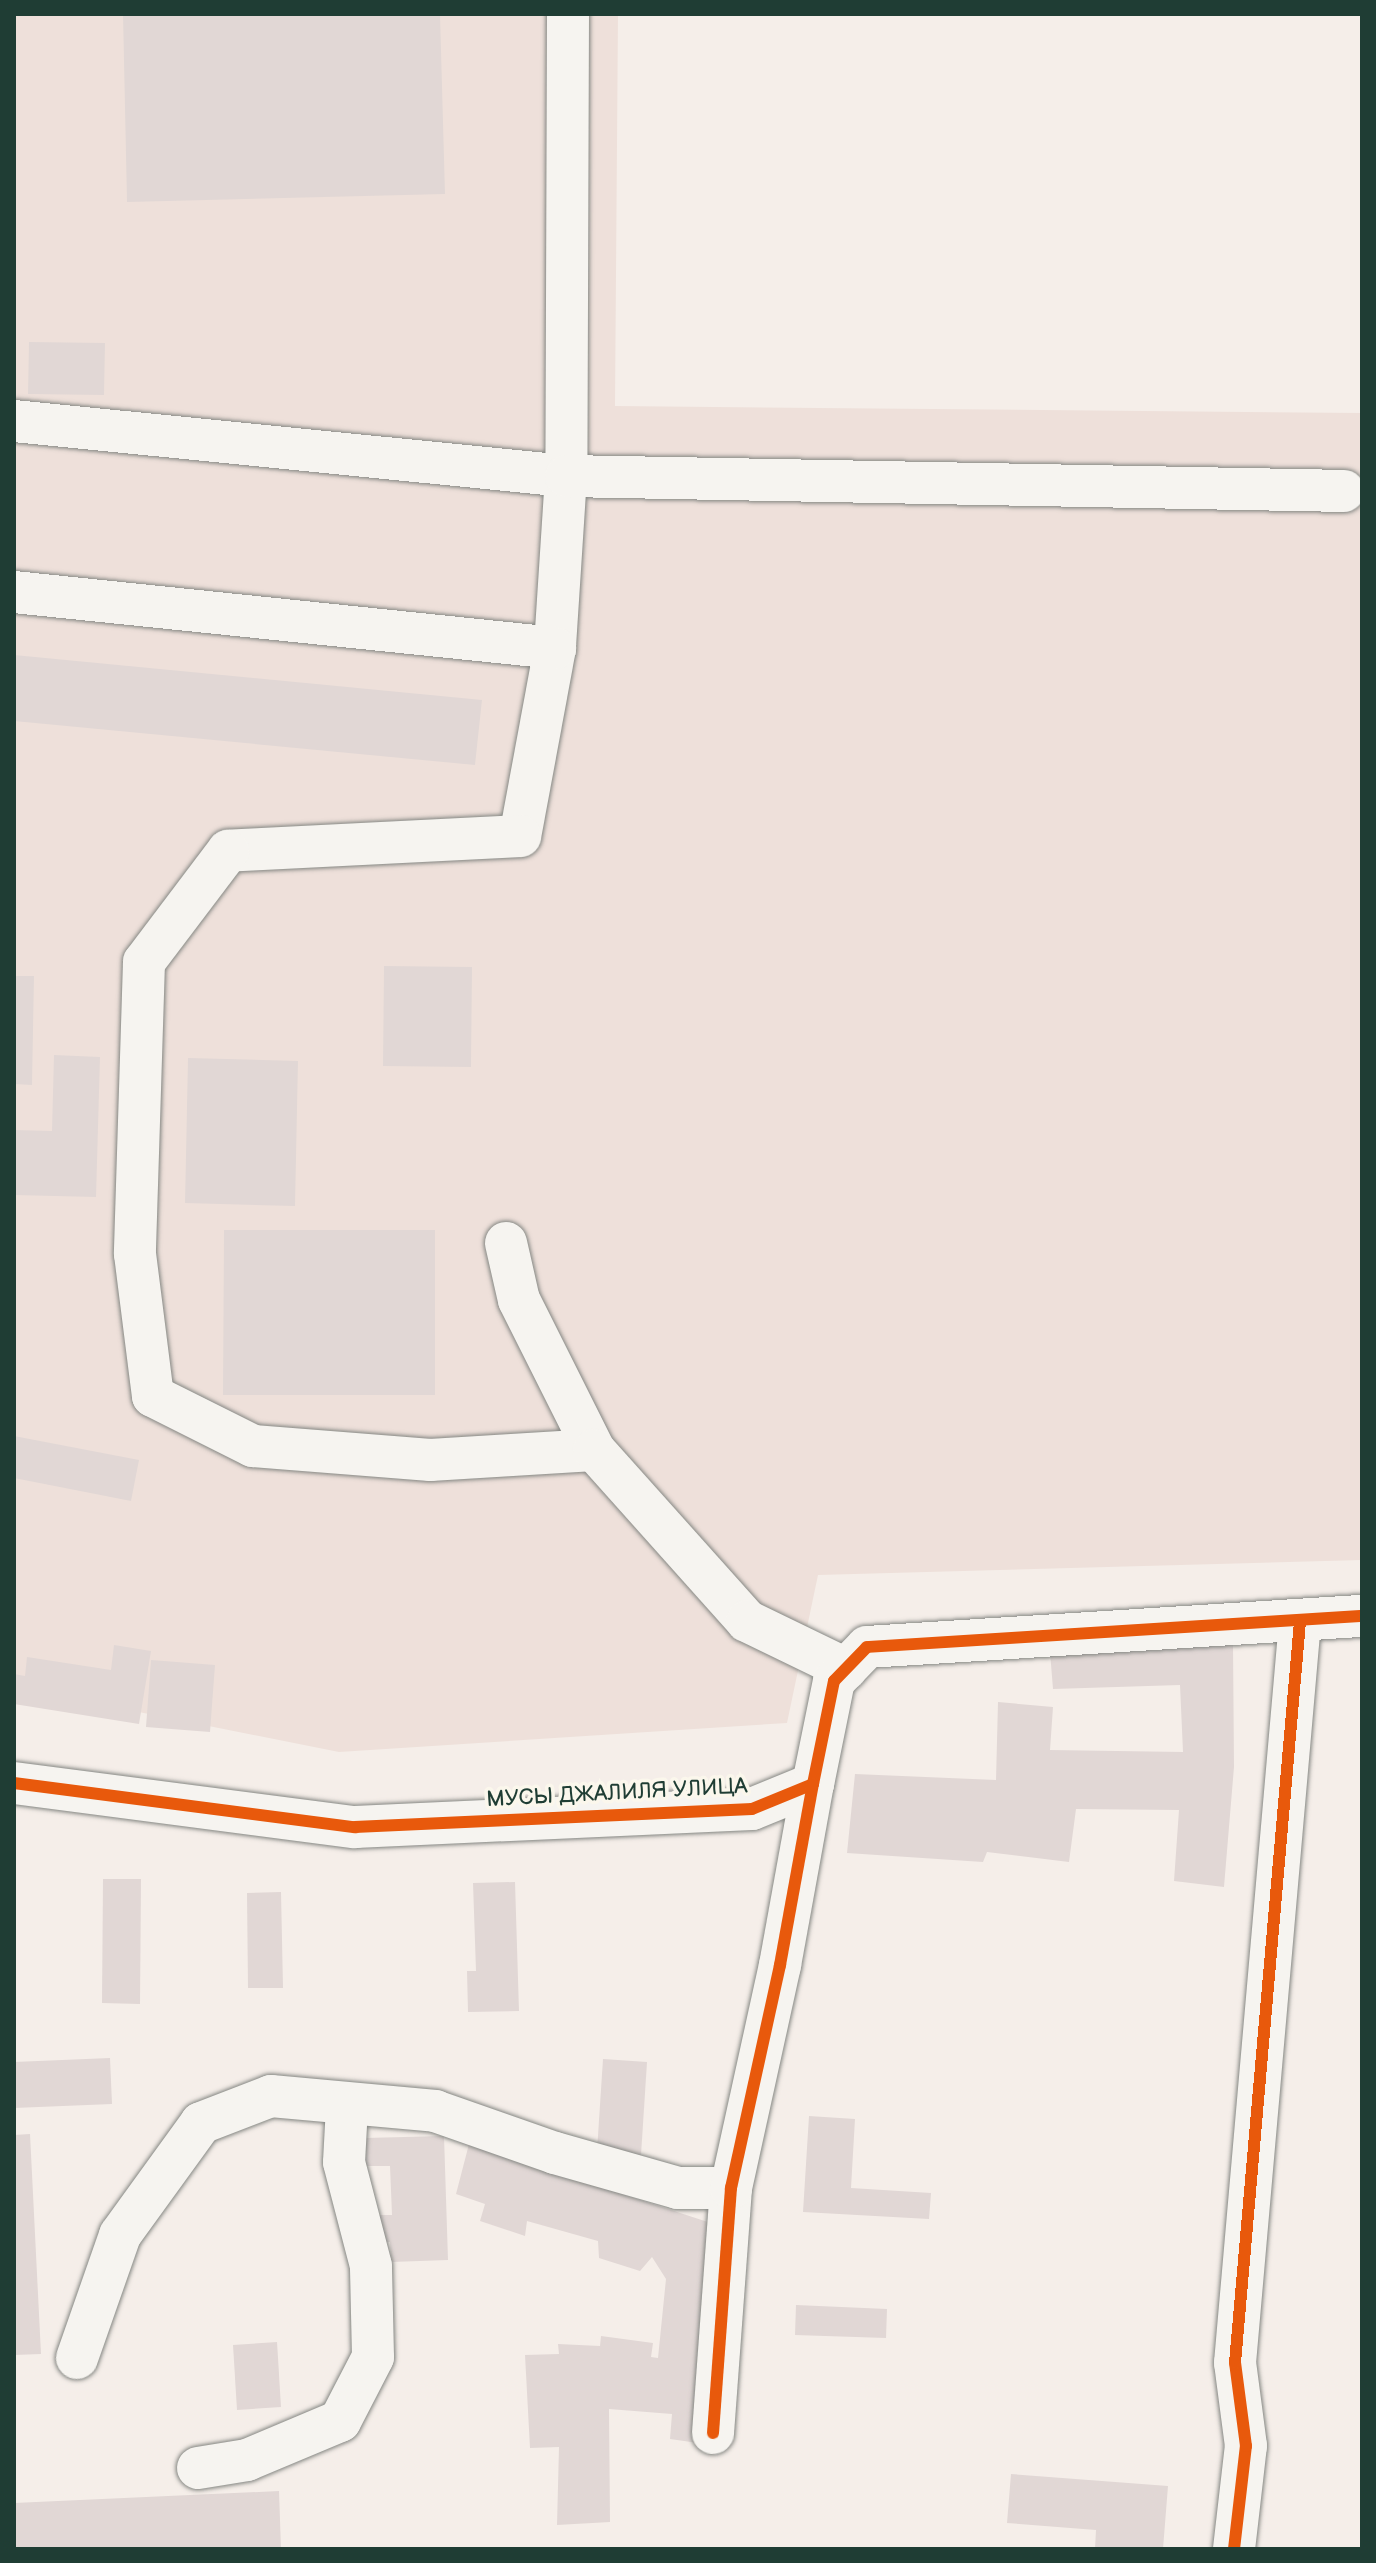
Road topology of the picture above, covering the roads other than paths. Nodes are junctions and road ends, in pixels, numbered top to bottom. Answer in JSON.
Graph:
{"nodes":[{"id":1,"x":568,"y":14,"type":"edge"},
{"id":2,"x":14,"y":421,"type":"edge"},
{"id":3,"x":566,"y":476,"type":"junction"},
{"id":4,"x":1344,"y":491,"type":"dead end"},
{"id":5,"x":14,"y":592,"type":"edge"},
{"id":6,"x":555,"y":648,"type":"junction"},
{"id":7,"x":506,"y":1243,"type":"dead end"},
{"id":8,"x":594,"y":1450,"type":"junction"},
{"id":9,"x":1362,"y":1616,"type":"edge"},
{"id":10,"x":1300,"y":1622,"type":"junction"},
{"id":11,"x":846,"y":1669,"type":"junction"},
{"id":12,"x":14,"y":1783,"type":"edge"},
{"id":13,"x":813,"y":1784,"type":"junction"},
{"id":14,"x":347,"y":2106,"type":"junction"},
{"id":15,"x":731,"y":2188,"type":"junction"},
{"id":16,"x":77,"y":2358,"type":"dead end"},
{"id":17,"x":713,"y":2433,"type":"dead end"},
{"id":18,"x":198,"y":2468,"type":"dead end"},
{"id":19,"x":1234,"y":2549,"type":"edge"}],
"edges":[{"from":1,"to":3,"type":"street"},
{"from":2,"to":3,"type":"street"},
{"from":3,"to":4,"type":"street"},
{"from":3,"to":6,"type":"street"},
{"from":5,"to":6,"type":"street"},
{"from":6,"to":8,"type":"street"},
{"from":7,"to":8,"type":"street"},
{"from":8,"to":11,"type":"street"},
{"from":9,"to":10,"type":"street"},
{"from":10,"to":11,"type":"street"},
{"from":10,"to":19,"type":"street"},
{"from":11,"to":13,"type":"street"},
{"from":12,"to":13,"type":"street","name":"МУСЫ ДЖАЛИЛЯ УЛИЦА"},
{"from":13,"to":15,"type":"street"},
{"from":14,"to":15,"type":"street"},
{"from":14,"to":16,"type":"street"},
{"from":14,"to":18,"type":"street"},
{"from":15,"to":17,"type":"street"}]}
